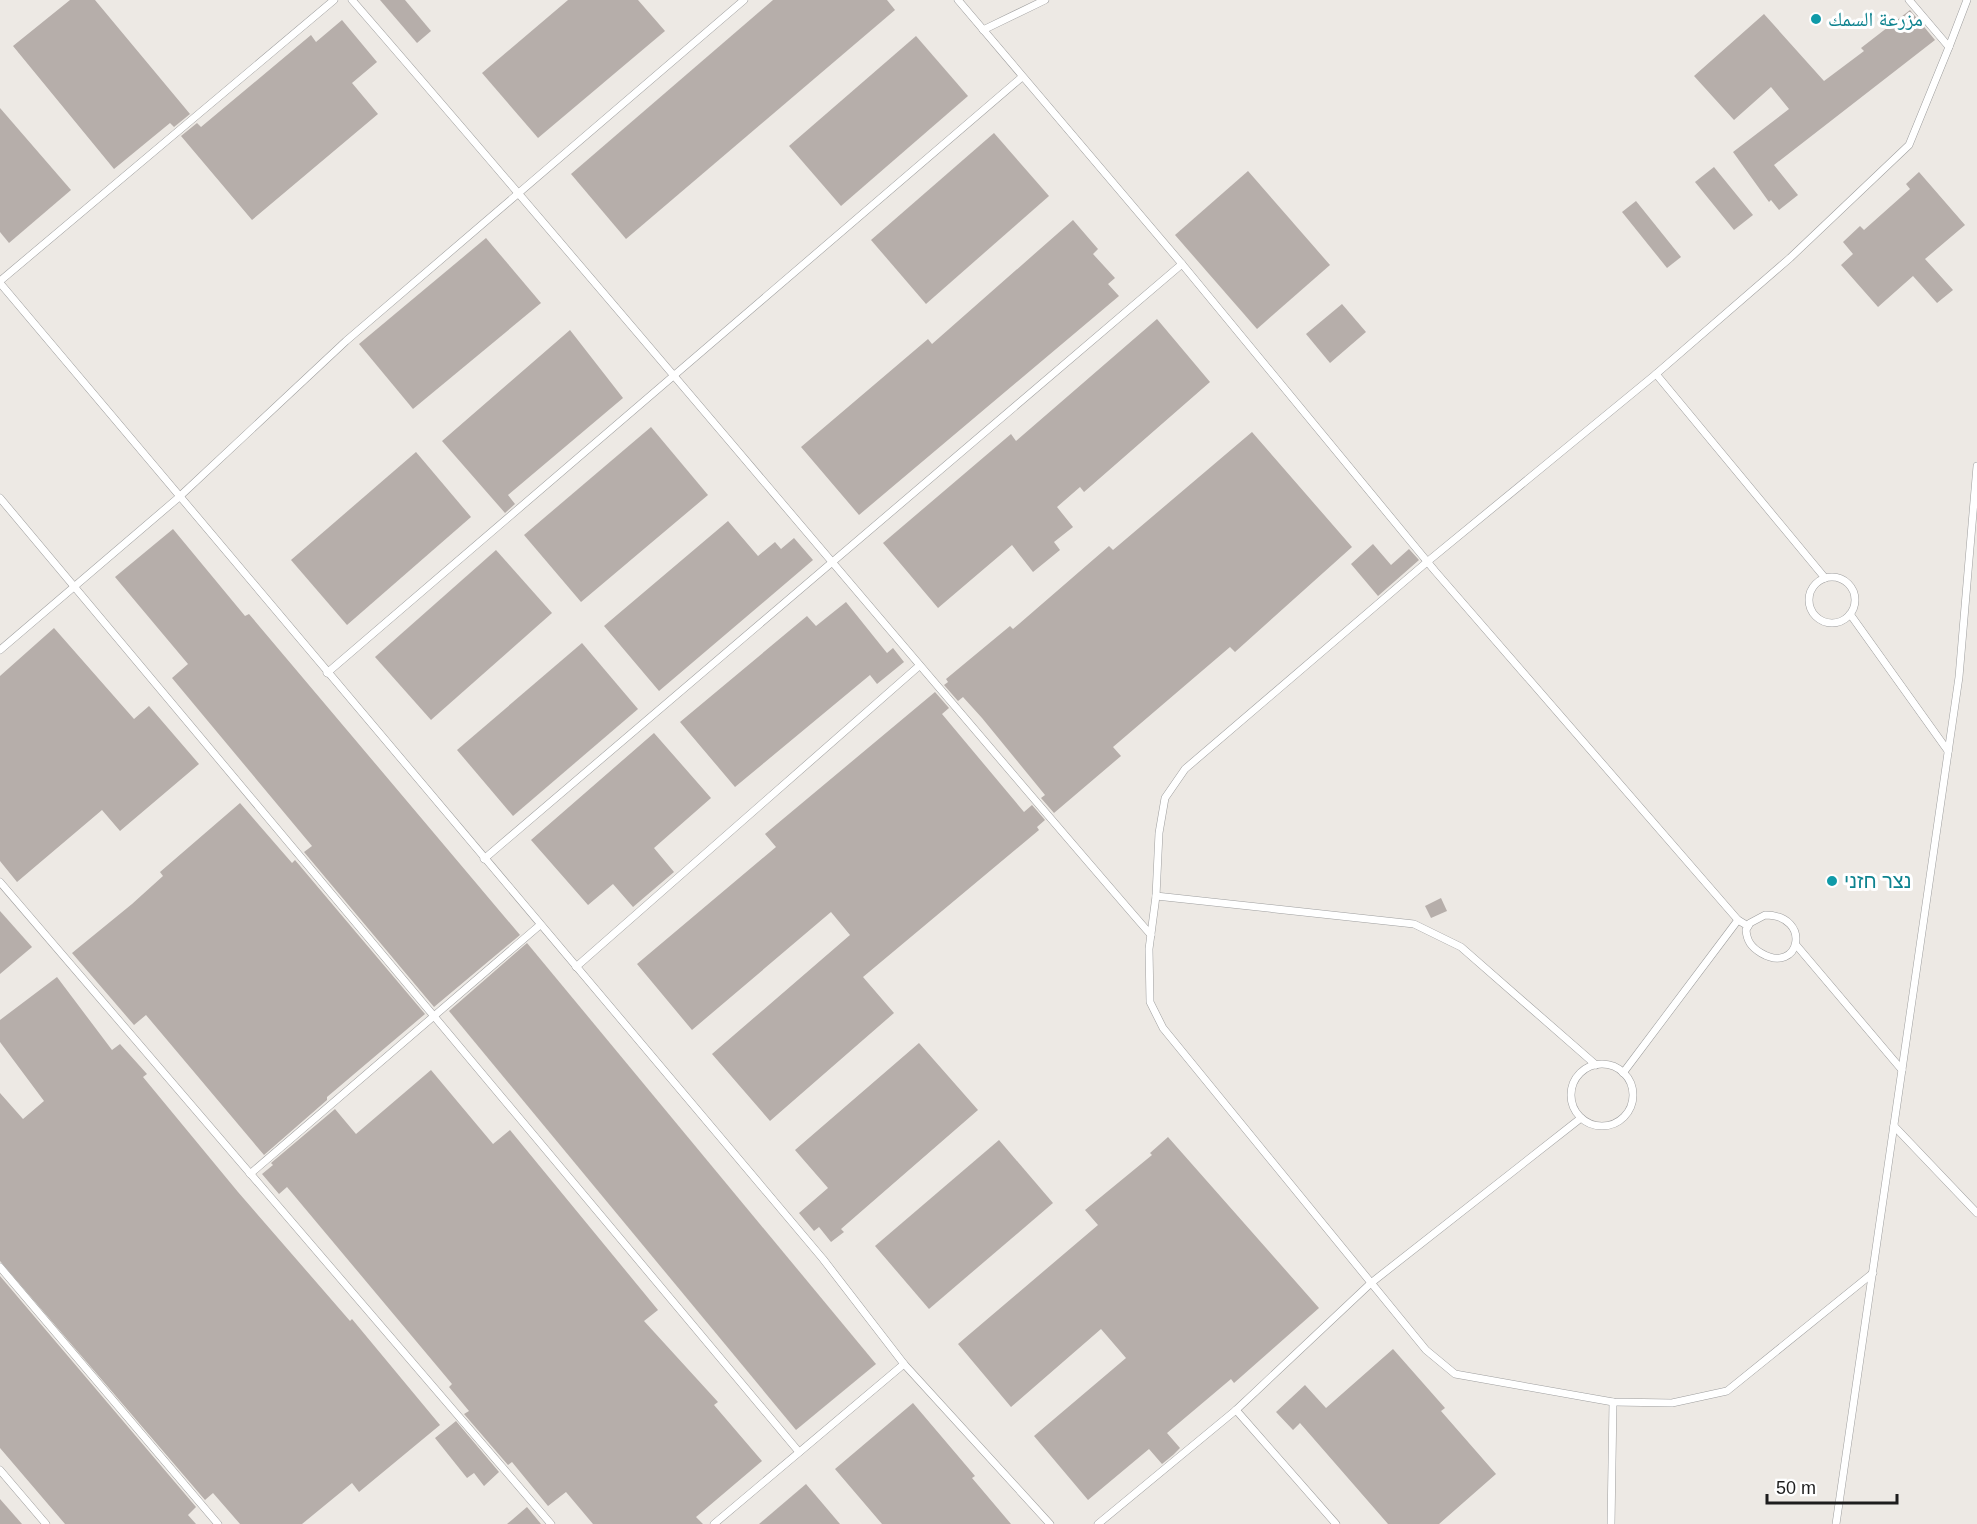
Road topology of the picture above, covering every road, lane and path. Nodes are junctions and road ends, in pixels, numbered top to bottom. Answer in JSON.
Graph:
{"nodes":[{"id":1,"x":334,"y":0,"type":"edge"},
{"id":2,"x":352,"y":0,"type":"edge"},
{"id":3,"x":744,"y":0,"type":"edge"},
{"id":4,"x":958,"y":0,"type":"edge"},
{"id":5,"x":1045,"y":0,"type":"edge"},
{"id":6,"x":1910,"y":0,"type":"edge"},
{"id":7,"x":1967,"y":0,"type":"edge"},
{"id":8,"x":983,"y":30,"type":"junction"},
{"id":9,"x":1949,"y":47,"type":"junction"},
{"id":10,"x":1022,"y":77,"type":"junction"},
{"id":11,"x":520,"y":194,"type":"junction"},
{"id":12,"x":1182,"y":264,"type":"junction"},
{"id":13,"x":0,"y":282,"type":"edge"},
{"id":14,"x":1656,"y":374,"type":"junction"},
{"id":15,"x":673,"y":375,"type":"junction"},
{"id":16,"x":1977,"y":466,"type":"edge"},
{"id":17,"x":0,"y":498,"type":"edge"},
{"id":18,"x":178,"y":498,"type":"junction"},
{"id":19,"x":1427,"y":562,"type":"junction"},
{"id":20,"x":831,"y":563,"type":"junction"},
{"id":21,"x":1825,"y":578,"type":"junction"},
{"id":22,"x":75,"y":586,"type":"junction"},
{"id":23,"x":1850,"y":614,"type":"junction"},
{"id":24,"x":0,"y":650,"type":"edge"},
{"id":25,"x":919,"y":666,"type":"junction"},
{"id":26,"x":327,"y":673,"type":"junction"},
{"id":27,"x":1948,"y":751,"type":"junction"},
{"id":28,"x":484,"y":859,"type":"junction"},
{"id":29,"x":0,"y":882,"type":"edge"},
{"id":30,"x":1156,"y":896,"type":"junction"},
{"id":31,"x":1738,"y":920,"type":"junction"},
{"id":32,"x":540,"y":925,"type":"junction"},
{"id":33,"x":1748,"y":926,"type":"junction"},
{"id":34,"x":1151,"y":935,"type":"junction"},
{"id":35,"x":1797,"y":946,"type":"junction"},
{"id":36,"x":576,"y":967,"type":"junction"},
{"id":37,"x":435,"y":1017,"type":"junction"},
{"id":38,"x":1596,"y":1065,"type":"junction"},
{"id":39,"x":1902,"y":1070,"type":"junction"},
{"id":40,"x":1623,"y":1073,"type":"junction"},
{"id":41,"x":1581,"y":1118,"type":"junction"},
{"id":42,"x":1894,"y":1126,"type":"junction"},
{"id":43,"x":250,"y":1174,"type":"junction"},
{"id":44,"x":1977,"y":1213,"type":"edge"},
{"id":45,"x":0,"y":1267,"type":"edge"},
{"id":46,"x":1873,"y":1273,"type":"junction"},
{"id":47,"x":1371,"y":1283,"type":"junction"},
{"id":48,"x":904,"y":1364,"type":"junction"},
{"id":49,"x":1613,"y":1402,"type":"junction"},
{"id":50,"x":1236,"y":1410,"type":"junction"},
{"id":51,"x":799,"y":1452,"type":"junction"},
{"id":52,"x":0,"y":1470,"type":"edge"},
{"id":53,"x":46,"y":1524,"type":"edge"},
{"id":54,"x":218,"y":1524,"type":"edge"},
{"id":55,"x":551,"y":1524,"type":"edge"},
{"id":56,"x":714,"y":1524,"type":"edge"},
{"id":57,"x":1050,"y":1524,"type":"edge"},
{"id":58,"x":1098,"y":1524,"type":"edge"},
{"id":59,"x":1336,"y":1524,"type":"edge"},
{"id":60,"x":1611,"y":1524,"type":"edge"},
{"id":61,"x":1836,"y":1524,"type":"edge"}],
"edges":[{"from":1,"to":13,"type":"lane"},
{"from":2,"to":11,"type":"lane"},
{"from":3,"to":11,"type":"lane"},
{"from":4,"to":8,"type":"lane"},
{"from":5,"to":8,"type":"lane"},
{"from":6,"to":9,"type":"lane"},
{"from":7,"to":9,"type":"lane"},
{"from":8,"to":10,"type":"lane"},
{"from":9,"to":14,"type":"lane"},
{"from":10,"to":12,"type":"lane"},
{"from":10,"to":15,"type":"lane"},
{"from":11,"to":15,"type":"lane"},
{"from":11,"to":18,"type":"lane"},
{"from":12,"to":19,"type":"lane"},
{"from":12,"to":20,"type":"lane"},
{"from":13,"to":18,"type":"lane"},
{"from":14,"to":19,"type":"lane"},
{"from":14,"to":21,"type":"lane"},
{"from":15,"to":20,"type":"lane"},
{"from":15,"to":26,"type":"lane"},
{"from":16,"to":27,"type":"lane"},
{"from":17,"to":22,"type":"lane"},
{"from":18,"to":22,"type":"lane"},
{"from":18,"to":26,"type":"lane"},
{"from":19,"to":30,"type":"lane"},
{"from":19,"to":31,"type":"lane"},
{"from":20,"to":25,"type":"lane"},
{"from":20,"to":28,"type":"lane"},
{"from":21,"to":23,"type":"lane"},
{"from":21,"to":23,"type":"lane"},
{"from":22,"to":24,"type":"lane"},
{"from":22,"to":37,"type":"lane"},
{"from":23,"to":27,"type":"lane"},
{"from":25,"to":34,"type":"lane"},
{"from":25,"to":36,"type":"lane"},
{"from":26,"to":28,"type":"lane"},
{"from":27,"to":39,"type":"lane"},
{"from":28,"to":32,"type":"lane"},
{"from":29,"to":43,"type":"lane"},
{"from":30,"to":34,"type":"lane"},
{"from":30,"to":38,"type":"lane"},
{"from":31,"to":33,"type":"lane"},
{"from":31,"to":40,"type":"lane"},
{"from":32,"to":36,"type":"lane"},
{"from":32,"to":37,"type":"lane"},
{"from":33,"to":35,"type":"lane"},
{"from":33,"to":35,"type":"lane"},
{"from":34,"to":47,"type":"lane"},
{"from":35,"to":39,"type":"lane"},
{"from":36,"to":48,"type":"lane"},
{"from":37,"to":43,"type":"lane"},
{"from":37,"to":51,"type":"lane"},
{"from":38,"to":40,"type":"lane"},
{"from":38,"to":41,"type":"lane"},
{"from":39,"to":42,"type":"lane"},
{"from":40,"to":41,"type":"lane"},
{"from":41,"to":47,"type":"lane"},
{"from":42,"to":44,"type":"lane"},
{"from":42,"to":46,"type":"lane"},
{"from":43,"to":55,"type":"lane"},
{"from":45,"to":54,"type":"lane"},
{"from":46,"to":49,"type":"lane"},
{"from":46,"to":61,"type":"lane"},
{"from":47,"to":49,"type":"lane"},
{"from":47,"to":50,"type":"lane"},
{"from":48,"to":51,"type":"lane"},
{"from":48,"to":57,"type":"lane"},
{"from":49,"to":60,"type":"lane"},
{"from":50,"to":58,"type":"lane"},
{"from":50,"to":59,"type":"lane"},
{"from":51,"to":56,"type":"lane"},
{"from":52,"to":53,"type":"lane"}]}
